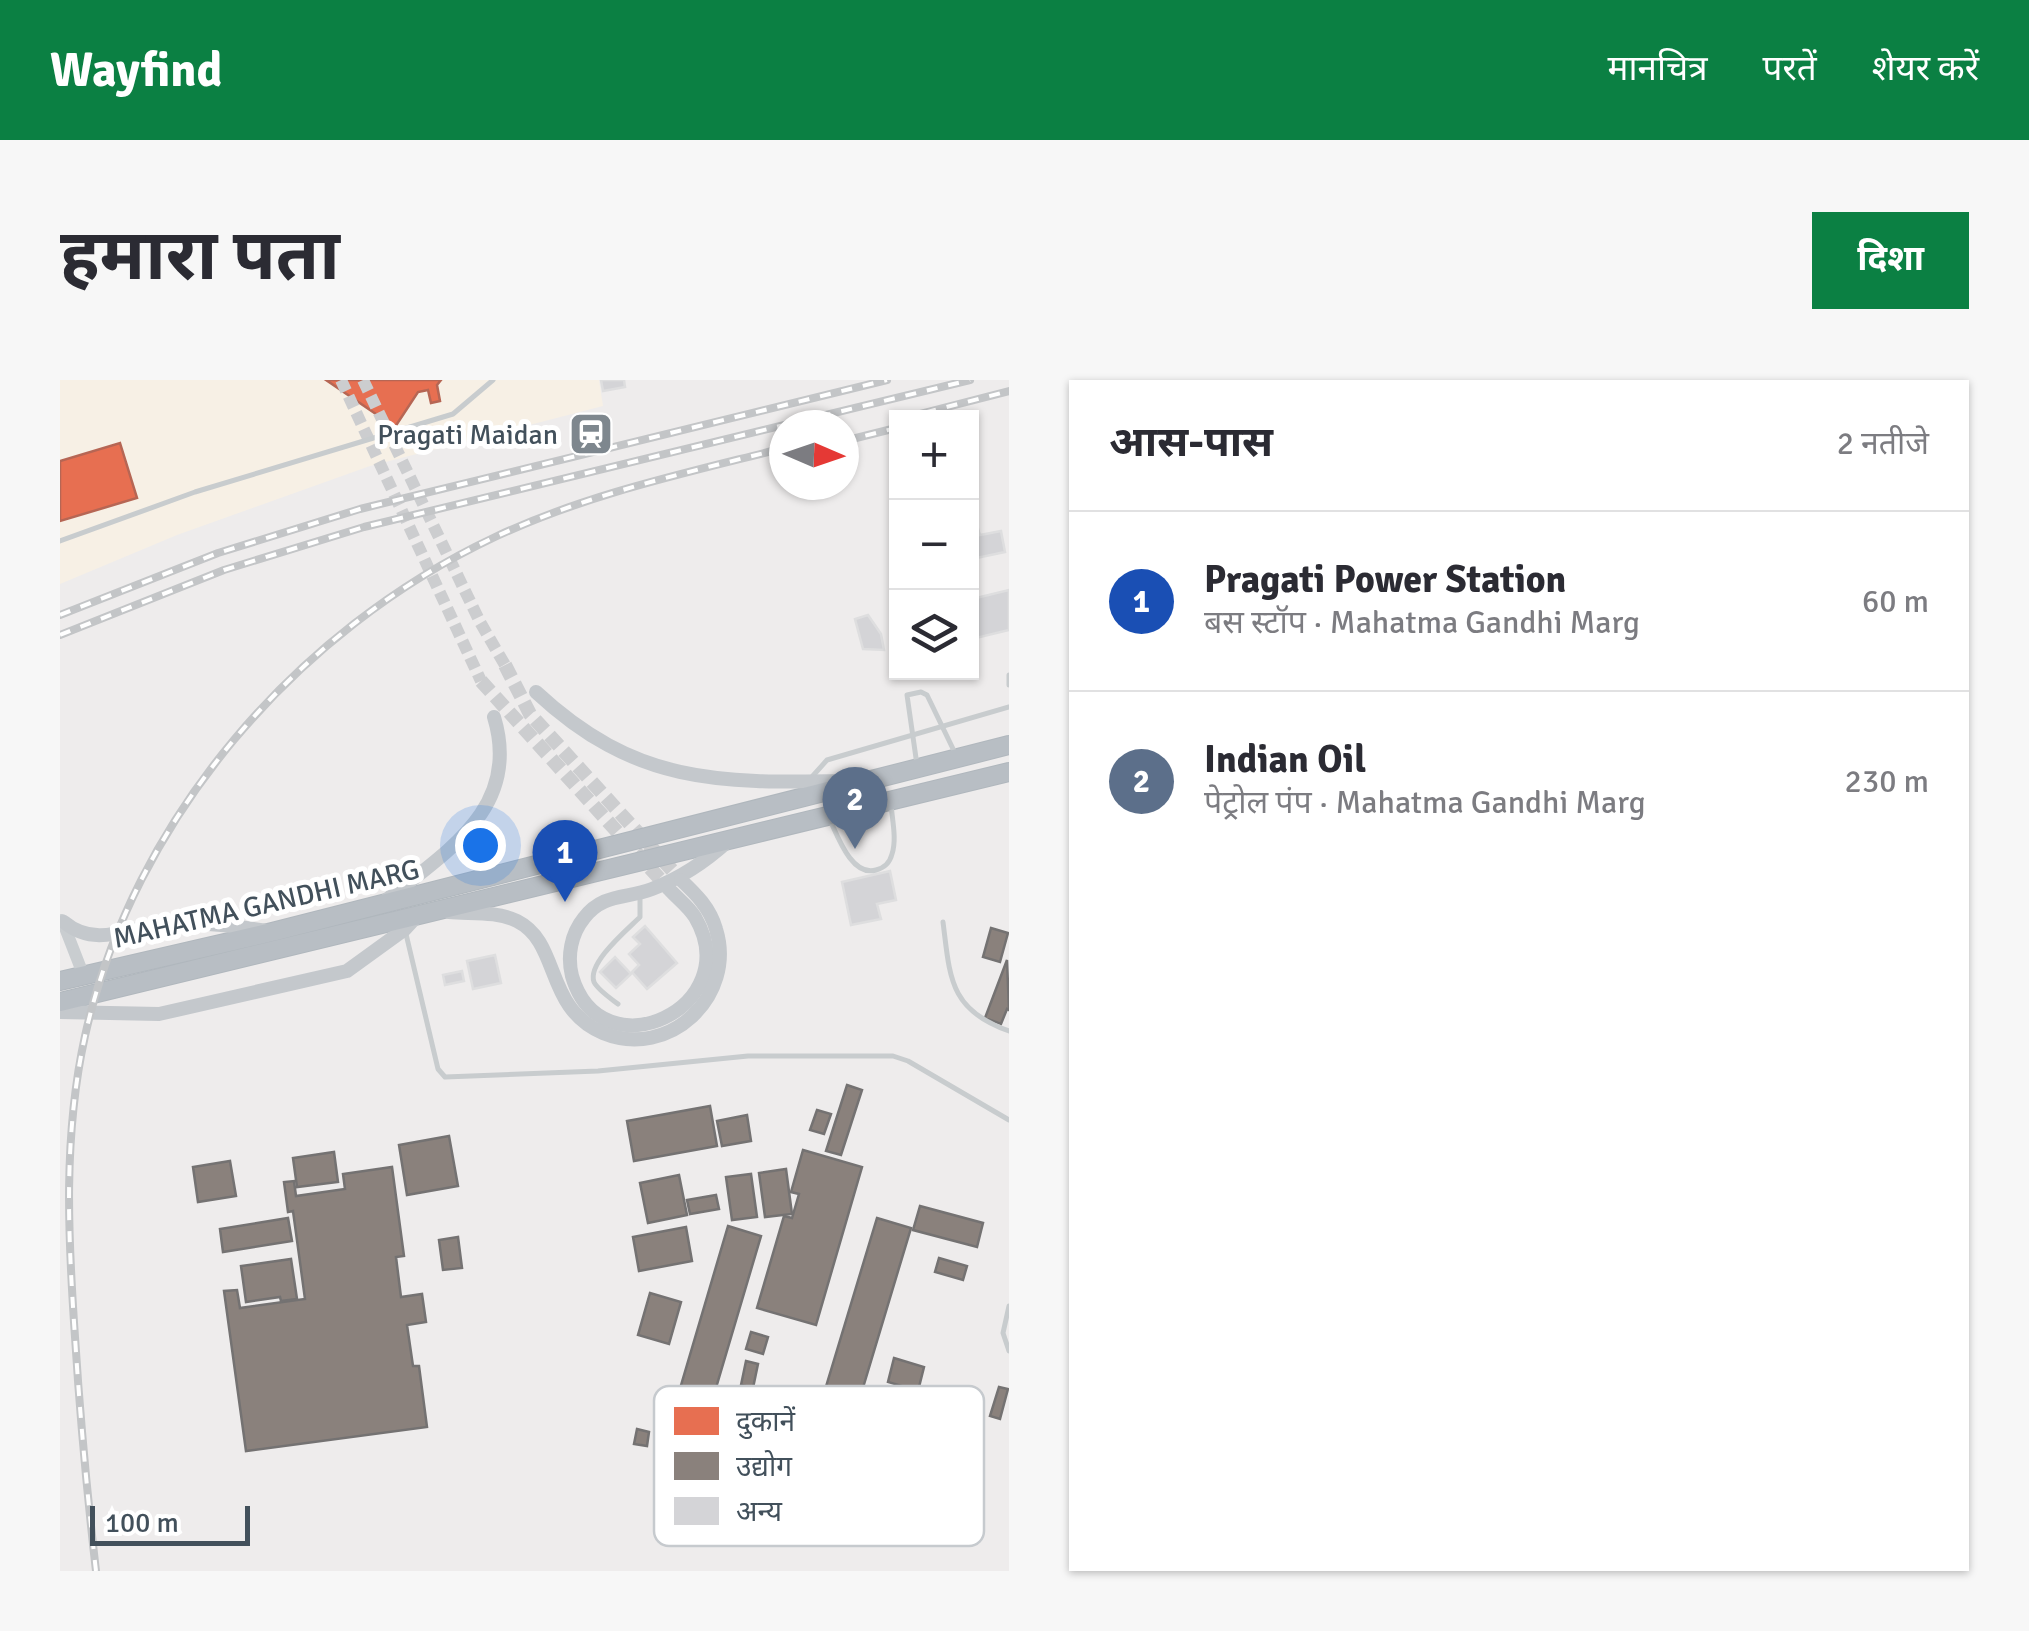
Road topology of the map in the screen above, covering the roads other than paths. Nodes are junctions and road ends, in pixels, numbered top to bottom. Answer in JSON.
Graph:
{"nodes":[{"id":1,"x":493,"y":380,"type":"edge"},
{"id":2,"x":60,"y":541,"type":"edge"},
{"id":3,"x":1009,"y":675,"type":"edge"},
{"id":4,"x":1009,"y":685,"type":"edge"},
{"id":5,"x":536,"y":692,"type":"dead end"},
{"id":6,"x":1009,"y":708,"type":"edge"},
{"id":7,"x":494,"y":717,"type":"dead end"},
{"id":8,"x":942,"y":727,"type":"junction"},
{"id":9,"x":910,"y":736,"type":"junction"},
{"id":10,"x":1009,"y":745,"type":"edge"},
{"id":11,"x":957,"y":758,"type":"junction"},
{"id":12,"x":918,"y":768,"type":"junction"},
{"id":13,"x":1009,"y":772,"type":"edge"},
{"id":14,"x":866,"y":781,"type":"junction"},
{"id":15,"x":809,"y":782,"type":"junction"},
{"id":16,"x":891,"y":801,"type":"junction"},
{"id":17,"x":829,"y":817,"type":"junction"},
{"id":18,"x":729,"y":840,"type":"junction"},
{"id":19,"x":640,"y":892,"type":"junction"},
{"id":20,"x":381,"y":904,"type":"junction"},
{"id":21,"x":419,"y":919,"type":"junction"},
{"id":22,"x":62,"y":920,"type":"edge"},
{"id":23,"x":943,"y":922,"type":"dead end"},
{"id":24,"x":272,"y":932,"type":"junction"},
{"id":25,"x":83,"y":974,"type":"junction"},
{"id":26,"x":60,"y":981,"type":"edge"},
{"id":27,"x":60,"y":1002,"type":"edge"},
{"id":28,"x":618,"y":1004,"type":"dead end"},
{"id":29,"x":60,"y":1012,"type":"edge"},
{"id":30,"x":1009,"y":1031,"type":"edge"},
{"id":31,"x":1009,"y":1120,"type":"edge"},
{"id":32,"x":1009,"y":1306,"type":"edge"},
{"id":33,"x":1009,"y":1352,"type":"edge"}],
"edges":[{"from":1,"to":2,"type":"lane"},
{"from":3,"to":4,"type":"lane"},
{"from":5,"to":15,"type":"main road"},
{"from":6,"to":8,"type":"lane"},
{"from":7,"to":20,"type":"main road"},
{"from":8,"to":9,"type":"lane"},
{"from":8,"to":9,"type":"lane"},
{"from":8,"to":11,"type":"lane"},
{"from":9,"to":12,"type":"lane"},
{"from":9,"to":15,"type":"lane"},
{"from":10,"to":11,"type":"highway","name":"MAHATMA GANDHI MARG"},
{"from":11,"to":12,"type":"highway","name":"MAHATMA GANDHI MARG"},
{"from":12,"to":14,"type":"highway","name":"MAHATMA GANDHI MARG"},
{"from":13,"to":16,"type":"highway","name":"MAHATMA GANDHI MARG"},
{"from":14,"to":15,"type":"main road"},
{"from":14,"to":20,"type":"highway","name":"MAHATMA GANDHI MARG"},
{"from":16,"to":17,"type":"highway","name":"MAHATMA GANDHI MARG"},
{"from":16,"to":17,"type":"lane"},
{"from":17,"to":18,"type":"highway","name":"MAHATMA GANDHI MARG"},
{"from":18,"to":19,"type":"main road"},
{"from":18,"to":21,"type":"highway","name":"MAHATMA GANDHI MARG"},
{"from":19,"to":21,"type":"main road"},
{"from":19,"to":28,"type":"lane"},
{"from":20,"to":24,"type":"highway","name":"MAHATMA GANDHI MARG"},
{"from":21,"to":27,"type":"highway","name":"MAHATMA GANDHI MARG"},
{"from":21,"to":29,"type":"main road"},
{"from":21,"to":31,"type":"lane"},
{"from":22,"to":24,"type":"main road"},
{"from":22,"to":25,"type":"main road"},
{"from":23,"to":30,"type":"lane"},
{"from":24,"to":25,"type":"highway","name":"MAHATMA GANDHI MARG"},
{"from":25,"to":26,"type":"highway","name":"MAHATMA GANDHI MARG"},
{"from":32,"to":33,"type":"lane"}]}
